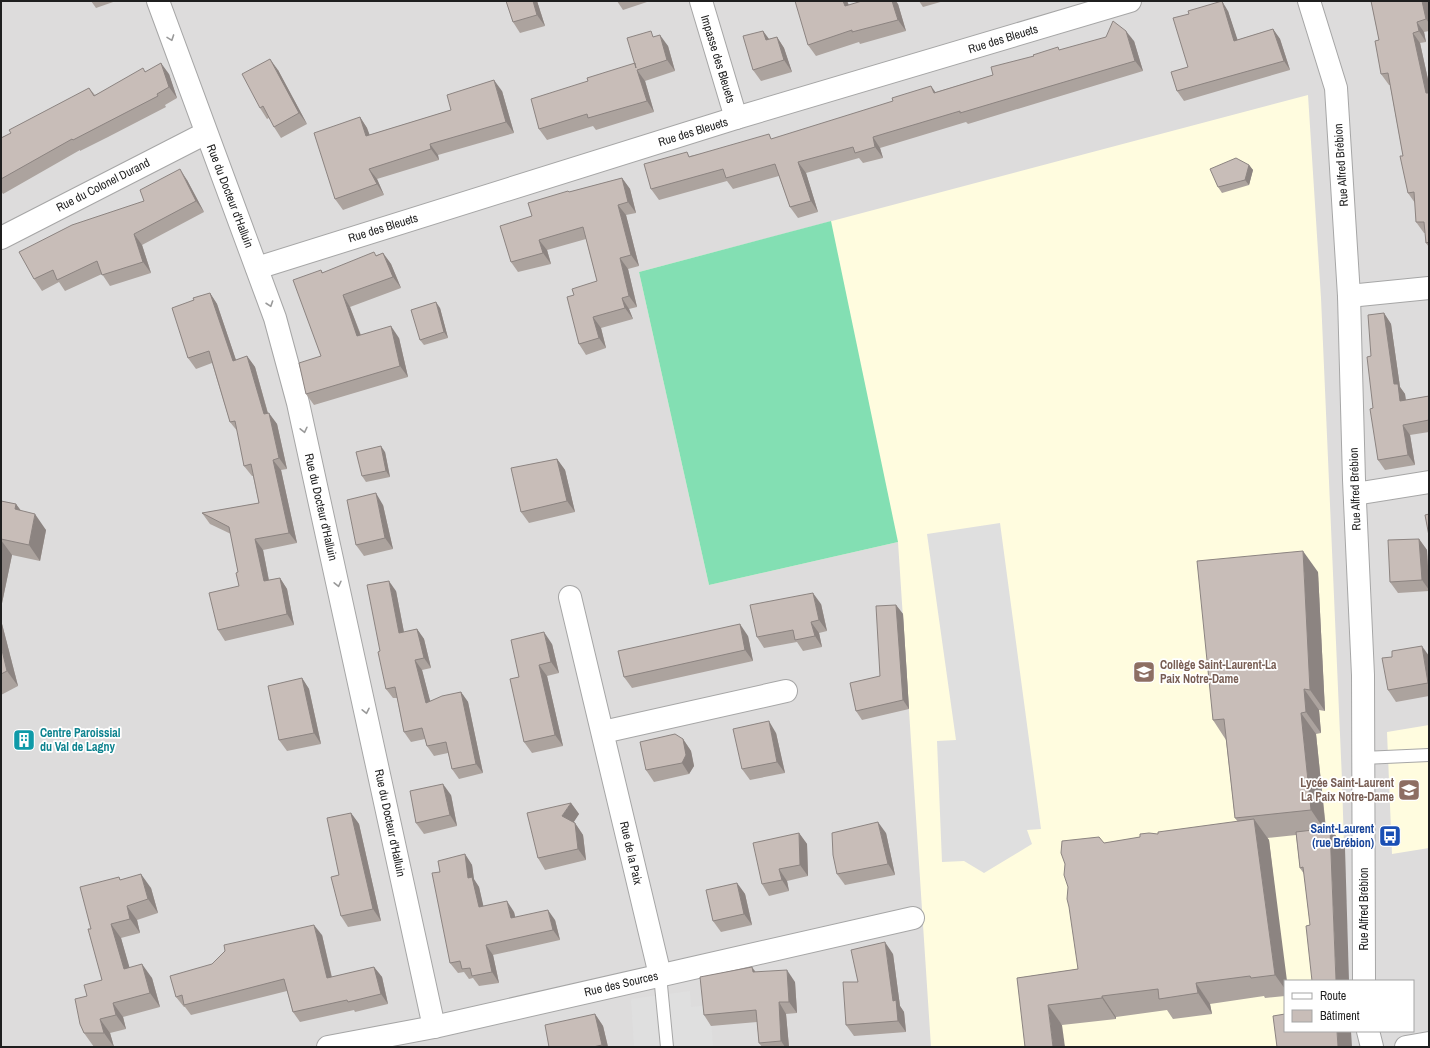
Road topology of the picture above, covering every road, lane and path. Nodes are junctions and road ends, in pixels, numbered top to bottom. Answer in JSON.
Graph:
{"nodes":[{"id":1,"x":158,"y":1,"type":"edge"},
{"id":2,"x":700,"y":1,"type":"edge"},
{"id":3,"x":1130,"y":1,"type":"edge"},
{"id":4,"x":1309,"y":1,"type":"edge"},
{"id":5,"x":736,"y":118,"type":"junction"},
{"id":6,"x":206,"y":133,"type":"junction"},
{"id":7,"x":1,"y":238,"type":"edge"},
{"id":8,"x":257,"y":268,"type":"junction"},
{"id":9,"x":1429,"y":288,"type":"edge"},
{"id":10,"x":1349,"y":296,"type":"junction"},
{"id":11,"x":1429,"y":482,"type":"edge"},
{"id":12,"x":1355,"y":494,"type":"junction"},
{"id":13,"x":570,"y":597,"type":"dead end"},
{"id":14,"x":786,"y":691,"type":"dead end"},
{"id":15,"x":603,"y":732,"type":"junction"},
{"id":16,"x":1429,"y":755,"type":"edge"},
{"id":17,"x":1363,"y":758,"type":"junction"},
{"id":18,"x":913,"y":918,"type":"dead end"},
{"id":19,"x":660,"y":974,"type":"junction"},
{"id":20,"x":1364,"y":980,"type":"edge"},
{"id":21,"x":434,"y":1026,"type":"junction"},
{"id":22,"x":1368,"y":1032,"type":"edge"},
{"id":23,"x":1429,"y":1043,"type":"edge"},
{"id":24,"x":328,"y":1047,"type":"edge"},
{"id":25,"x":667,"y":1047,"type":"edge"},
{"id":26,"x":1372,"y":1047,"type":"edge"},
{"id":27,"x":1406,"y":1047,"type":"edge"}],
"edges":[{"from":1,"to":6,"type":"street","name":"Rue du Docteur d'Halluin","one_way":true},
{"from":2,"to":5,"type":"street","name":"Impasse des Bleuets"},
{"from":3,"to":5,"type":"street","name":"Rue des Bleuets"},
{"from":4,"to":10,"type":"street","name":"Rue Alfred Brébion"},
{"from":5,"to":8,"type":"street","name":"Rue des Bleuets"},
{"from":6,"to":7,"type":"street","name":"Rue du Colonel Durand"},
{"from":6,"to":8,"type":"street","name":"Rue du Docteur d'Halluin"},
{"from":8,"to":21,"type":"street","name":"Rue du Docteur d'Halluin","one_way":true},
{"from":9,"to":10,"type":"street"},
{"from":10,"to":12,"type":"street","name":"Rue Alfred Brébion"},
{"from":11,"to":12,"type":"street"},
{"from":12,"to":17,"type":"street","name":"Rue Alfred Brébion"},
{"from":13,"to":15,"type":"street","name":"Rue de la Paix"},
{"from":14,"to":15,"type":"street"},
{"from":15,"to":19,"type":"street","name":"Rue de la Paix"},
{"from":16,"to":17,"type":"lane"},
{"from":17,"to":20,"type":"street","name":"Rue Alfred Brébion"},
{"from":18,"to":19,"type":"street","name":"Rue des Sources"},
{"from":19,"to":21,"type":"street","name":"Rue des Sources"},
{"from":19,"to":25,"type":"lane"},
{"from":21,"to":24,"type":"street","name":"Rue des Sources"},
{"from":22,"to":26,"type":"street"},
{"from":23,"to":27,"type":"street"}]}
